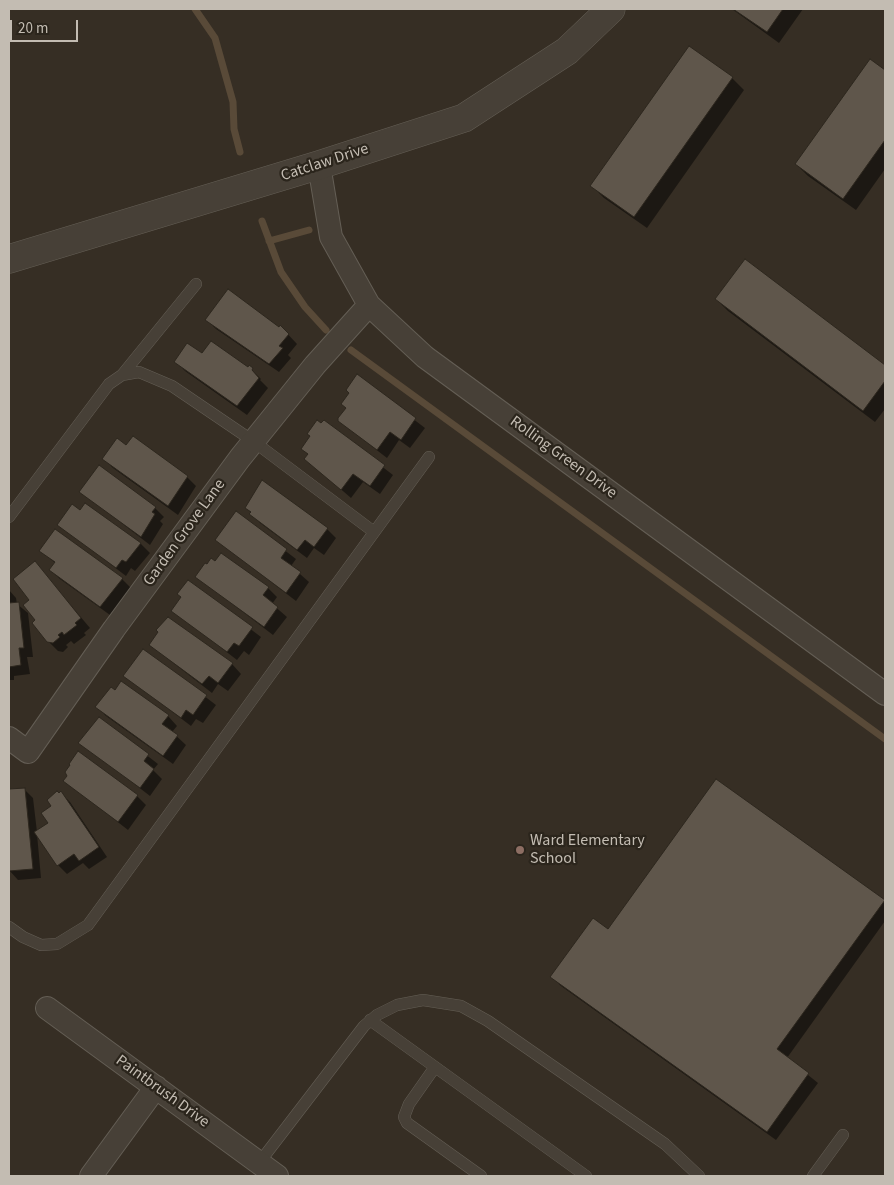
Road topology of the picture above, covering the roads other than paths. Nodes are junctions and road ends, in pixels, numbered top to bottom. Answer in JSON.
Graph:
{"nodes":[{"id":1,"x":611,"y":9,"type":"edge"},
{"id":2,"x":320,"y":165,"type":"junction"},
{"id":3,"x":9,"y":259,"type":"edge"},
{"id":4,"x":196,"y":284,"type":"dead end"},
{"id":5,"x":369,"y":305,"type":"junction"},
{"id":6,"x":122,"y":375,"type":"junction"},
{"id":7,"x":253,"y":442,"type":"junction"},
{"id":8,"x":429,"y":457,"type":"dead end"},
{"id":9,"x":9,"y":517,"type":"edge"},
{"id":10,"x":374,"y":532,"type":"junction"},
{"id":11,"x":885,"y":694,"type":"edge"},
{"id":12,"x":9,"y":738,"type":"edge"},
{"id":13,"x":9,"y":927,"type":"edge"},
{"id":14,"x":47,"y":1008,"type":"dead end"},
{"id":15,"x":370,"y":1020,"type":"junction"},
{"id":16,"x":435,"y":1067,"type":"junction"},
{"id":17,"x":156,"y":1087,"type":"junction"},
{"id":18,"x":843,"y":1135,"type":"dead end"},
{"id":19,"x":259,"y":1163,"type":"junction"},
{"id":20,"x":91,"y":1176,"type":"edge"},
{"id":21,"x":277,"y":1176,"type":"edge"},
{"id":22,"x":481,"y":1176,"type":"edge"},
{"id":23,"x":586,"y":1176,"type":"edge"},
{"id":24,"x":699,"y":1176,"type":"edge"},
{"id":25,"x":813,"y":1176,"type":"edge"}],
"edges":[{"from":1,"to":2,"type":"street","name":"Catclaw Drive"},
{"from":2,"to":3,"type":"street","name":"Catclaw Drive"},
{"from":2,"to":5,"type":"street","name":"Rolling Green Drive"},
{"from":4,"to":6,"type":"lane"},
{"from":5,"to":7,"type":"street","name":"Garden Grove Lane"},
{"from":5,"to":11,"type":"street","name":"Rolling Green Drive"},
{"from":6,"to":7,"type":"lane"},
{"from":6,"to":9,"type":"lane"},
{"from":7,"to":10,"type":"lane"},
{"from":7,"to":12,"type":"street","name":"Garden Grove Lane"},
{"from":8,"to":10,"type":"lane"},
{"from":10,"to":13,"type":"lane"},
{"from":14,"to":17,"type":"street","name":"Paintbrush Drive"},
{"from":15,"to":16,"type":"lane"},
{"from":15,"to":19,"type":"lane"},
{"from":15,"to":24,"type":"lane"},
{"from":16,"to":22,"type":"lane"},
{"from":16,"to":23,"type":"lane"},
{"from":17,"to":19,"type":"street","name":"Paintbrush Drive"},
{"from":17,"to":20,"type":"street"},
{"from":18,"to":25,"type":"lane"},
{"from":19,"to":21,"type":"street","name":"Paintbrush Drive"}]}
